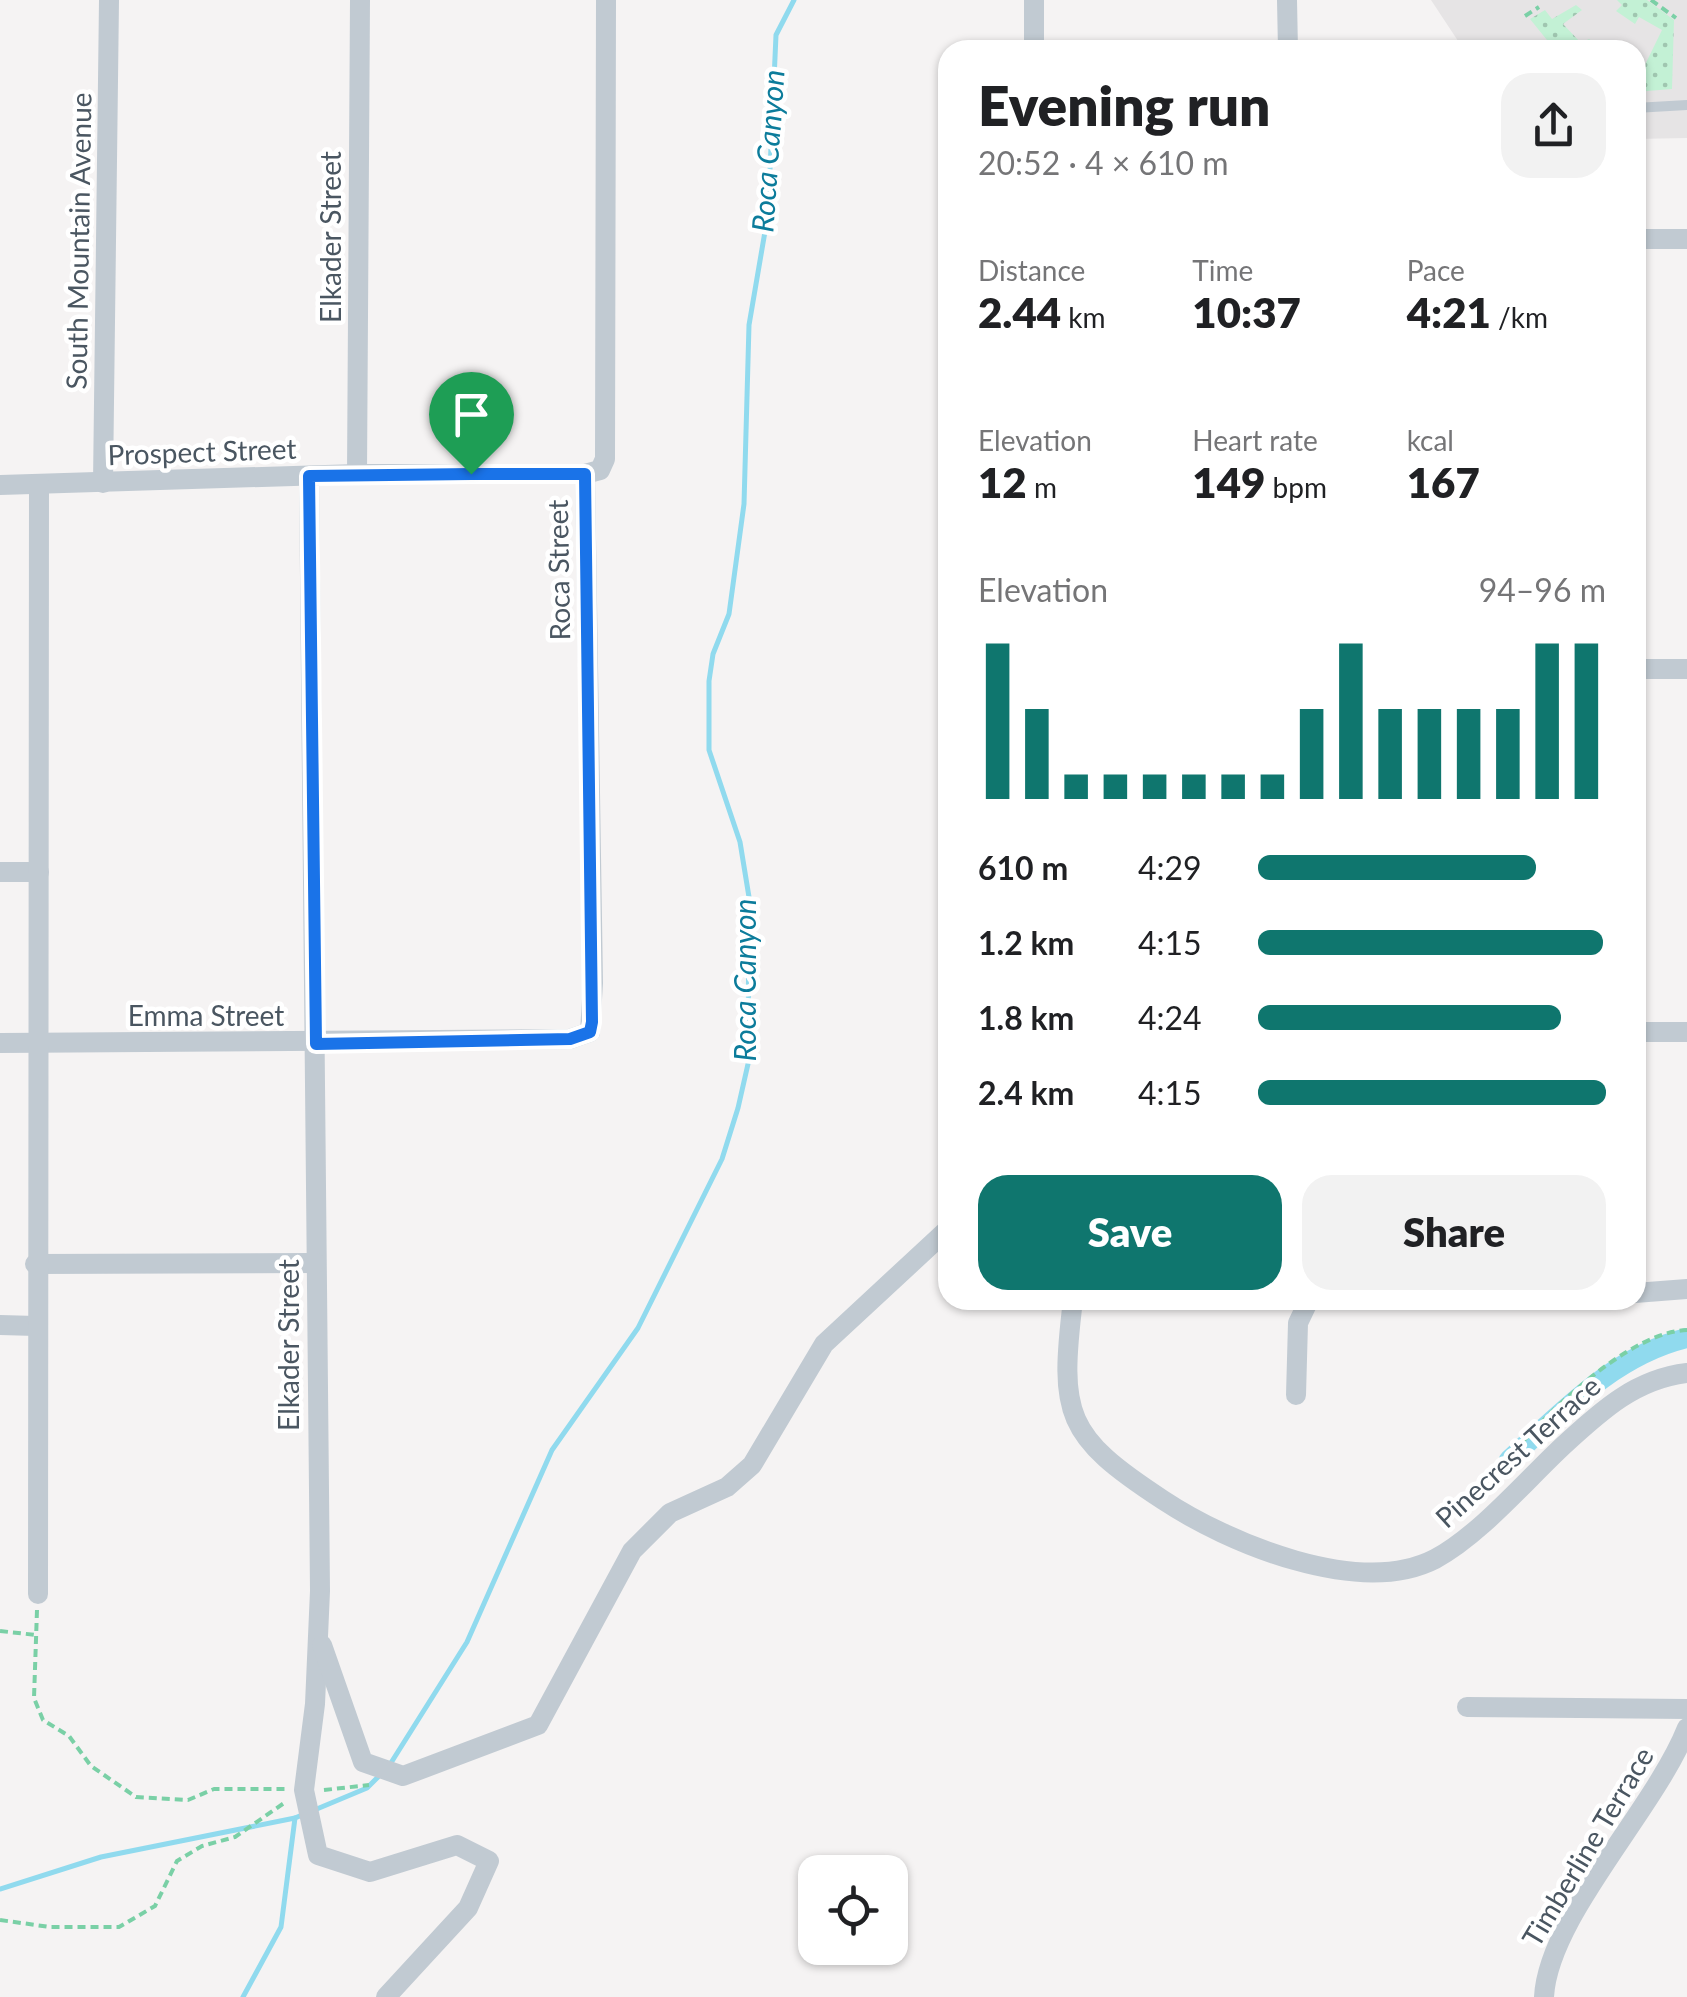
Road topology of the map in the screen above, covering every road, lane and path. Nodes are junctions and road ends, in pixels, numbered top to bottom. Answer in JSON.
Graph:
{"nodes":[{"id":1,"x":109,"y":0,"type":"edge"},
{"id":2,"x":360,"y":0,"type":"edge"},
{"id":3,"x":606,"y":0,"type":"edge"},
{"id":4,"x":1034,"y":0,"type":"edge"},
{"id":5,"x":1287,"y":0,"type":"edge"},
{"id":6,"x":1651,"y":0,"type":"edge"},
{"id":7,"x":1539,"y":7,"type":"dead end"},
{"id":8,"x":1524,"y":16,"type":"dead end"},
{"id":9,"x":1676,"y":18,"type":"dead end"},
{"id":10,"x":1034,"y":40,"type":"edge"},
{"id":11,"x":1288,"y":40,"type":"edge"},
{"id":12,"x":1687,"y":105,"type":"edge"},
{"id":13,"x":1646,"y":107,"type":"edge"},
{"id":14,"x":1646,"y":239,"type":"edge"},
{"id":15,"x":1687,"y":239,"type":"edge"},
{"id":16,"x":357,"y":474,"type":"junction"},
{"id":17,"x":585,"y":474,"type":"junction"},
{"id":18,"x":309,"y":476,"type":"junction"},
{"id":19,"x":103,"y":483,"type":"junction"},
{"id":20,"x":39,"y":484,"type":"junction"},
{"id":21,"x":0,"y":485,"type":"edge"},
{"id":22,"x":1687,"y":669,"type":"edge"},
{"id":23,"x":1646,"y":670,"type":"edge"},
{"id":24,"x":0,"y":872,"type":"edge"},
{"id":25,"x":39,"y":872,"type":"junction"},
{"id":26,"x":590,"y":1032,"type":"joint"},
{"id":27,"x":1646,"y":1032,"type":"edge"},
{"id":28,"x":1687,"y":1032,"type":"edge"},
{"id":29,"x":0,"y":1043,"type":"edge"},
{"id":30,"x":35,"y":1043,"type":"junction"},
{"id":31,"x":316,"y":1044,"type":"junction"},
{"id":32,"x":938,"y":1239,"type":"edge"},
{"id":33,"x":316,"y":1263,"type":"junction"},
{"id":34,"x":35,"y":1264,"type":"junction"},
{"id":35,"x":1687,"y":1289,"type":"edge"},
{"id":36,"x":1646,"y":1292,"type":"edge"},
{"id":37,"x":1072,"y":1310,"type":"edge"},
{"id":38,"x":1304,"y":1310,"type":"edge"},
{"id":39,"x":0,"y":1326,"type":"edge"},
{"id":40,"x":36,"y":1326,"type":"junction"},
{"id":41,"x":1687,"y":1330,"type":"edge"},
{"id":42,"x":1687,"y":1373,"type":"edge"},
{"id":43,"x":1296,"y":1395,"type":"dead end"},
{"id":44,"x":1462,"y":1516,"type":"dead end"},
{"id":45,"x":38,"y":1594,"type":"joint"},
{"id":46,"x":0,"y":1632,"type":"edge"},
{"id":47,"x":318,"y":1634,"type":"junction"},
{"id":48,"x":36,"y":1635,"type":"junction"},
{"id":49,"x":1467,"y":1708,"type":"dead end"},
{"id":50,"x":1687,"y":1709,"type":"edge"},
{"id":51,"x":1687,"y":1728,"type":"edge"},
{"id":52,"x":400,"y":1775,"type":"junction"},
{"id":53,"x":304,"y":1790,"type":"junction"},
{"id":54,"x":0,"y":1920,"type":"edge"},
{"id":55,"x":386,"y":1997,"type":"edge"},
{"id":56,"x":1544,"y":1997,"type":"edge"}],
"edges":[{"from":1,"to":19,"type":"street","name":"South Mountain Avenue"},
{"from":2,"to":16,"type":"street","name":"Elkader Street"},
{"from":3,"to":17,"type":"street","name":"Roca Street"},
{"from":4,"to":10,"type":"street"},
{"from":5,"to":11,"type":"street"},
{"from":6,"to":9,"type":"path"},
{"from":7,"to":8,"type":"path"},
{"from":12,"to":13,"type":"lane"},
{"from":14,"to":15,"type":"street"},
{"from":16,"to":17,"type":"street","name":"Prospect Street"},
{"from":16,"to":18,"type":"street","name":"Prospect Street"},
{"from":17,"to":26,"type":"street","name":"Roca Street"},
{"from":18,"to":19,"type":"street","name":"Prospect Street"},
{"from":18,"to":31,"type":"street","name":"Elkader Street"},
{"from":19,"to":20,"type":"street","name":"Prospect Street"},
{"from":20,"to":21,"type":"street","name":"Prospect Street"},
{"from":20,"to":25,"type":"street"},
{"from":22,"to":23,"type":"street"},
{"from":24,"to":25,"type":"street"},
{"from":25,"to":30,"type":"street"},
{"from":26,"to":31,"type":"street","name":"Emma Street"},
{"from":27,"to":28,"type":"street"},
{"from":29,"to":30,"type":"street","name":"Emma Street"},
{"from":30,"to":31,"type":"street","name":"Emma Street"},
{"from":30,"to":34,"type":"street"},
{"from":31,"to":33,"type":"street","name":"Elkader Street"},
{"from":32,"to":52,"type":"street"},
{"from":33,"to":34,"type":"street"},
{"from":33,"to":47,"type":"street","name":"Elkader Street"},
{"from":34,"to":40,"type":"street"},
{"from":35,"to":36,"type":"street"},
{"from":37,"to":42,"type":"street","name":"Pinecrest Terrace"},
{"from":38,"to":43,"type":"street"},
{"from":39,"to":40,"type":"street"},
{"from":40,"to":45,"type":"street"},
{"from":41,"to":44,"type":"path"},
{"from":45,"to":48,"type":"path"},
{"from":46,"to":48,"type":"path"},
{"from":47,"to":52,"type":"street"},
{"from":47,"to":53,"type":"street","name":"Elkader Street"},
{"from":48,"to":53,"type":"path"},
{"from":49,"to":50,"type":"street"},
{"from":51,"to":56,"type":"street","name":"Timberline Terrace"},
{"from":52,"to":53,"type":"path"},
{"from":53,"to":54,"type":"path"},
{"from":53,"to":55,"type":"street","name":"Elkader Street"}]}
